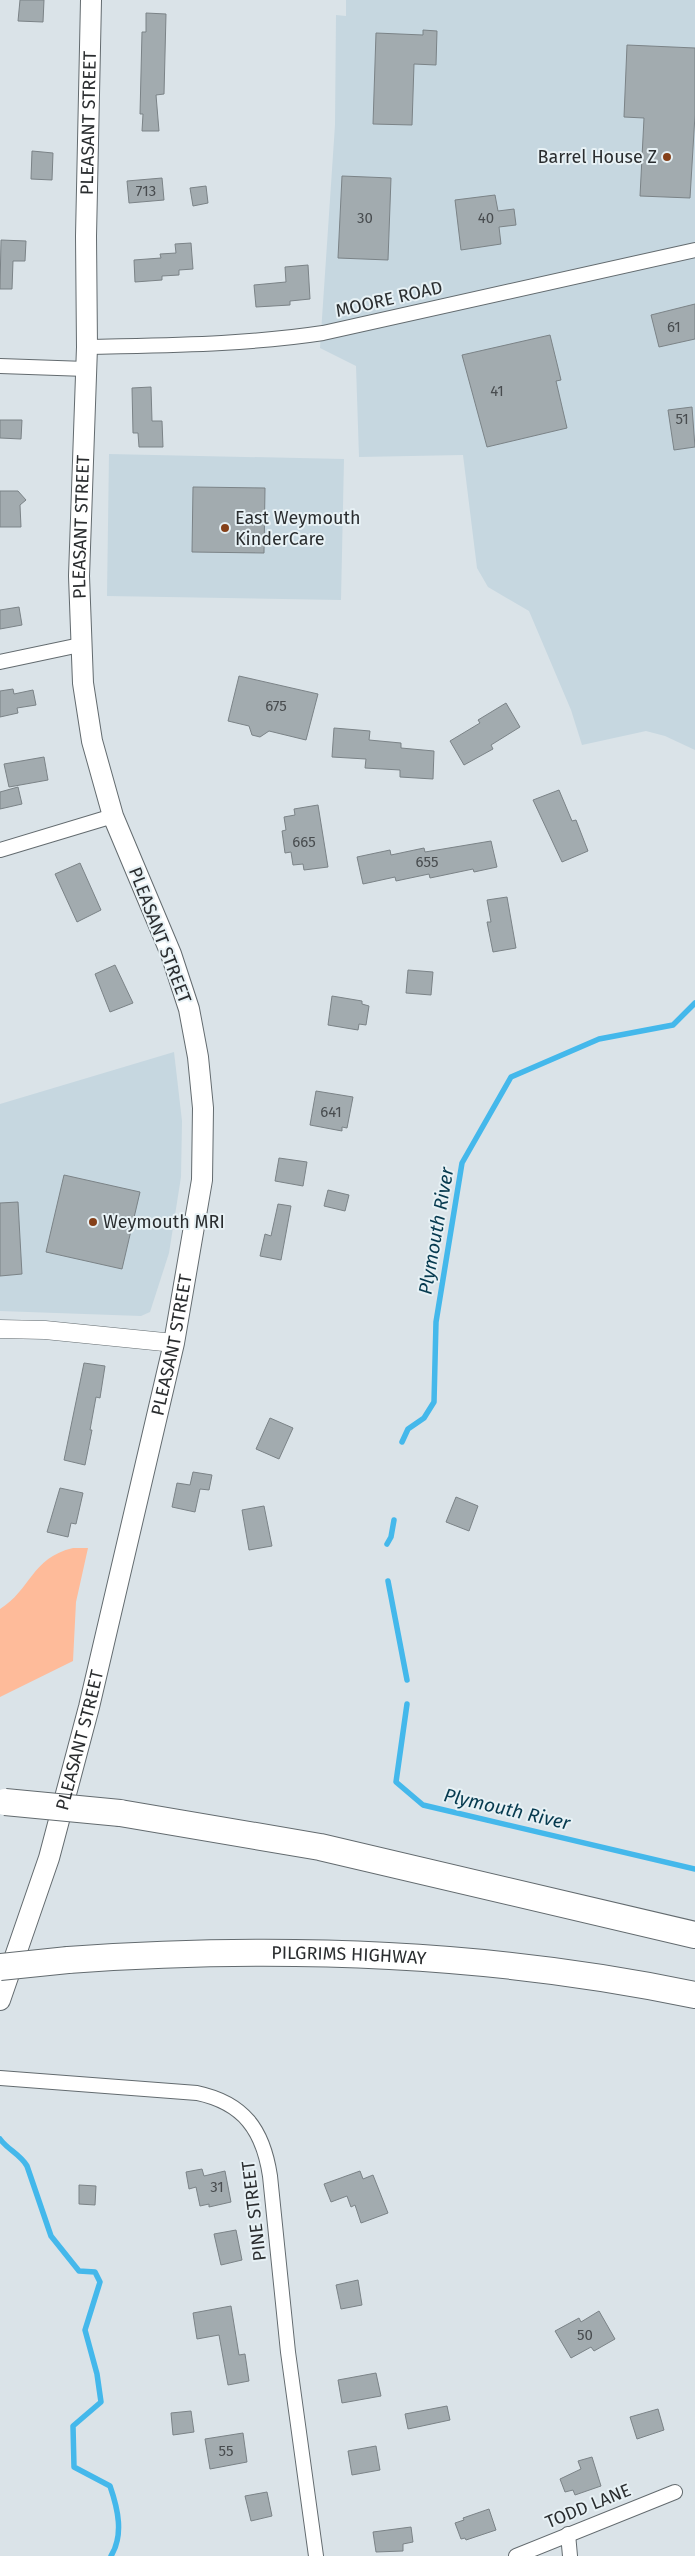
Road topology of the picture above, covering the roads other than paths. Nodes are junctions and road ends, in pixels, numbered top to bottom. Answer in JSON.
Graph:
{"nodes":[{"id":1,"x":91,"y":0,"type":"edge"},
{"id":2,"x":695,"y":250,"type":"edge"},
{"id":3,"x":86,"y":347,"type":"junction"},
{"id":4,"x":0,"y":366,"type":"edge"},
{"id":5,"x":86,"y":369,"type":"junction"},
{"id":6,"x":80,"y":645,"type":"junction"},
{"id":7,"x":0,"y":662,"type":"edge"},
{"id":8,"x":113,"y":816,"type":"junction"},
{"id":9,"x":0,"y":850,"type":"edge"},
{"id":10,"x":0,"y":1329,"type":"edge"},
{"id":11,"x":174,"y":1343,"type":"junction"},
{"id":12,"x":2,"y":1801,"type":"edge"},
{"id":13,"x":695,"y":1935,"type":"edge"},
{"id":14,"x":0,"y":1967,"type":"edge"},
{"id":15,"x":695,"y":1995,"type":"edge"},
{"id":16,"x":0,"y":2000,"type":"edge"},
{"id":17,"x":0,"y":2078,"type":"edge"},
{"id":18,"x":675,"y":2492,"type":"dead end"},
{"id":19,"x":568,"y":2534,"type":"junction"},
{"id":20,"x":316,"y":2556,"type":"edge"},
{"id":21,"x":516,"y":2556,"type":"edge"},
{"id":22,"x":570,"y":2556,"type":"edge"}],
"edges":[{"from":1,"to":3,"type":"main road","name":"PLEASANT STREET"},
{"from":2,"to":3,"type":"street","name":"MOORE ROAD"},
{"from":3,"to":5,"type":"main road","name":"PLEASANT STREET"},
{"from":4,"to":5,"type":"street"},
{"from":5,"to":6,"type":"main road","name":"PLEASANT STREET"},
{"from":6,"to":7,"type":"street"},
{"from":6,"to":8,"type":"main road","name":"PLEASANT STREET"},
{"from":8,"to":9,"type":"street"},
{"from":8,"to":11,"type":"main road","name":"PLEASANT STREET"},
{"from":10,"to":11,"type":"street"},
{"from":11,"to":16,"type":"main road","name":"PLEASANT STREET"},
{"from":12,"to":13,"type":"highway","bridge":true},
{"from":14,"to":15,"type":"highway","name":"PILGRIMS HIGHWAY","bridge":true},
{"from":17,"to":20,"type":"street","name":"PINE STREET"},
{"from":18,"to":19,"type":"street","name":"TODD LANE"},
{"from":19,"to":21,"type":"street","name":"TODD LANE"},
{"from":19,"to":22,"type":"street"}]}
